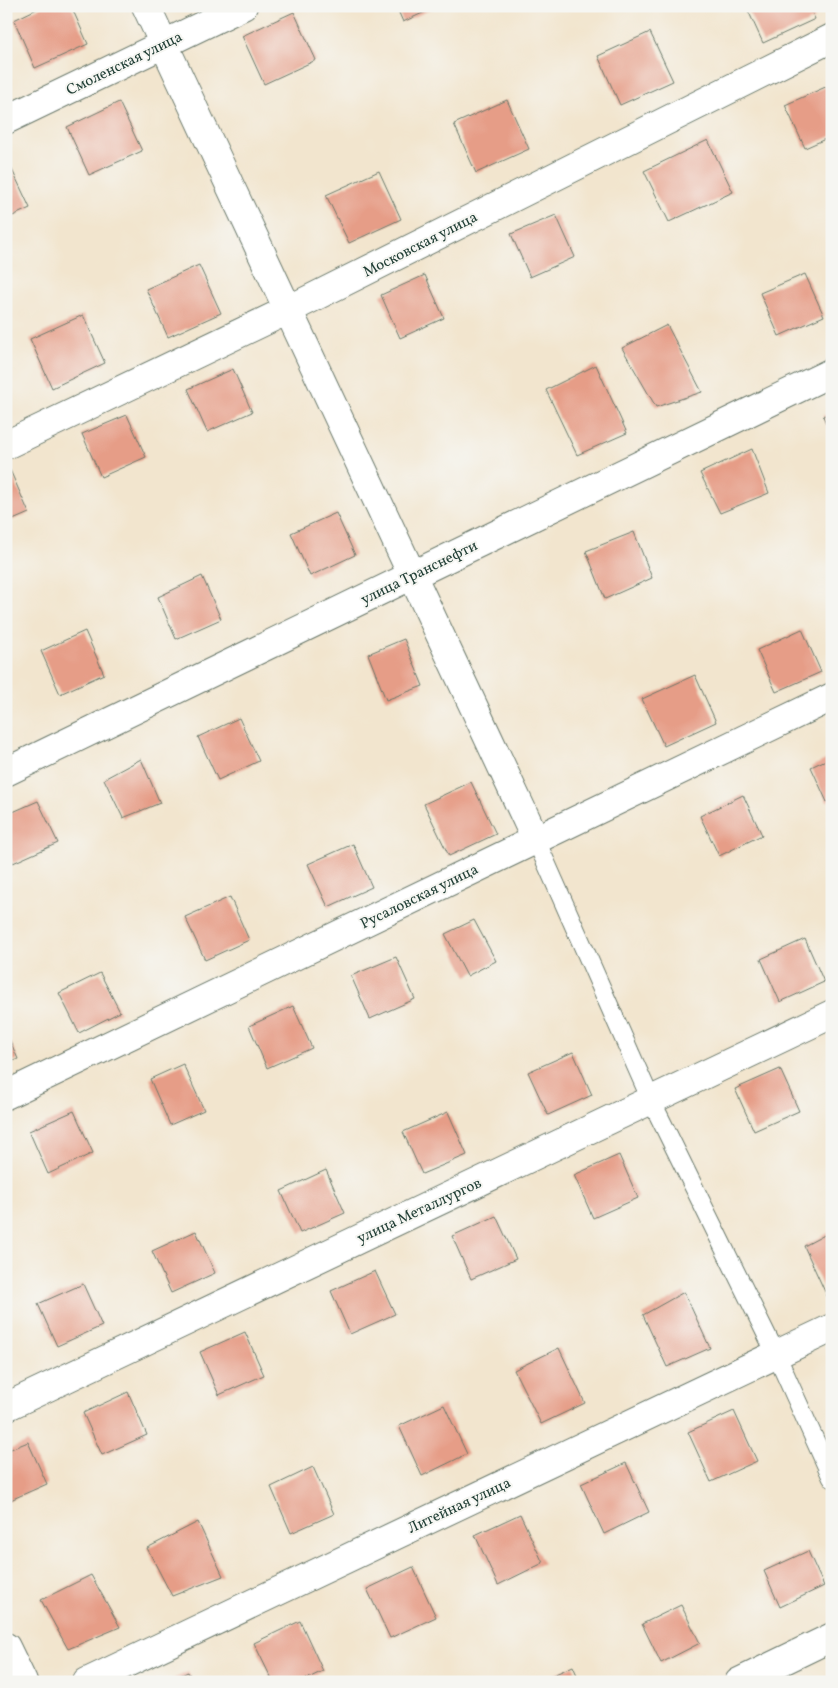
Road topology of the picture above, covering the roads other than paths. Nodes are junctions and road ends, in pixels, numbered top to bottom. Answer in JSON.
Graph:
{"nodes":[{"id":1,"x":146,"y":6,"type":"edge"},
{"id":2,"x":243,"y":6,"type":"edge"},
{"id":3,"x":832,"y":38,"type":"edge"},
{"id":4,"x":164,"y":44,"type":"junction"},
{"id":5,"x":6,"y":120,"type":"edge"},
{"id":6,"x":288,"y":310,"type":"junction"},
{"id":7,"x":832,"y":372,"type":"edge"},
{"id":8,"x":6,"y":445,"type":"edge"},
{"id":9,"x":412,"y":576,"type":"junction"},
{"id":10,"x":832,"y":697,"type":"edge"},
{"id":11,"x":6,"y":772,"type":"edge"},
{"id":12,"x":536,"y":840,"type":"junction"},
{"id":13,"x":832,"y":1014,"type":"edge"},
{"id":14,"x":6,"y":1095,"type":"edge"},
{"id":15,"x":651,"y":1100,"type":"junction"},
{"id":16,"x":832,"y":1328,"type":"edge"},
{"id":17,"x":776,"y":1354,"type":"junction"},
{"id":18,"x":6,"y":1407,"type":"edge"},
{"id":19,"x":832,"y":1478,"type":"edge"},
{"id":20,"x":832,"y":1637,"type":"edge"},
{"id":21,"x":6,"y":1647,"type":"edge"},
{"id":22,"x":23,"y":1682,"type":"edge"},
{"id":23,"x":87,"y":1682,"type":"edge"},
{"id":24,"x":739,"y":1682,"type":"edge"}],
"edges":[{"from":1,"to":4,"type":"street"},
{"from":2,"to":4,"type":"street","name":"Смоленская улица"},
{"from":3,"to":6,"type":"street","name":"Московская улица"},
{"from":4,"to":5,"type":"street","name":"Смоленская улица"},
{"from":4,"to":6,"type":"street"},
{"from":6,"to":8,"type":"street","name":"Московская улица"},
{"from":6,"to":9,"type":"street"},
{"from":7,"to":9,"type":"street","name":"улица Транснефти"},
{"from":9,"to":11,"type":"street","name":"улица Транснефти"},
{"from":9,"to":12,"type":"street"},
{"from":10,"to":12,"type":"street","name":"Русаловская улица"},
{"from":12,"to":14,"type":"street","name":"Русаловская улица"},
{"from":12,"to":15,"type":"lane"},
{"from":13,"to":15,"type":"street","name":"улица Металлургов"},
{"from":15,"to":17,"type":"lane"},
{"from":15,"to":18,"type":"street","name":"улица Металлургов"},
{"from":16,"to":17,"type":"street","name":"Литейная улица"},
{"from":17,"to":19,"type":"lane"},
{"from":17,"to":23,"type":"street","name":"Литейная улица"},
{"from":20,"to":24,"type":"street"},
{"from":21,"to":22,"type":"street"}]}
